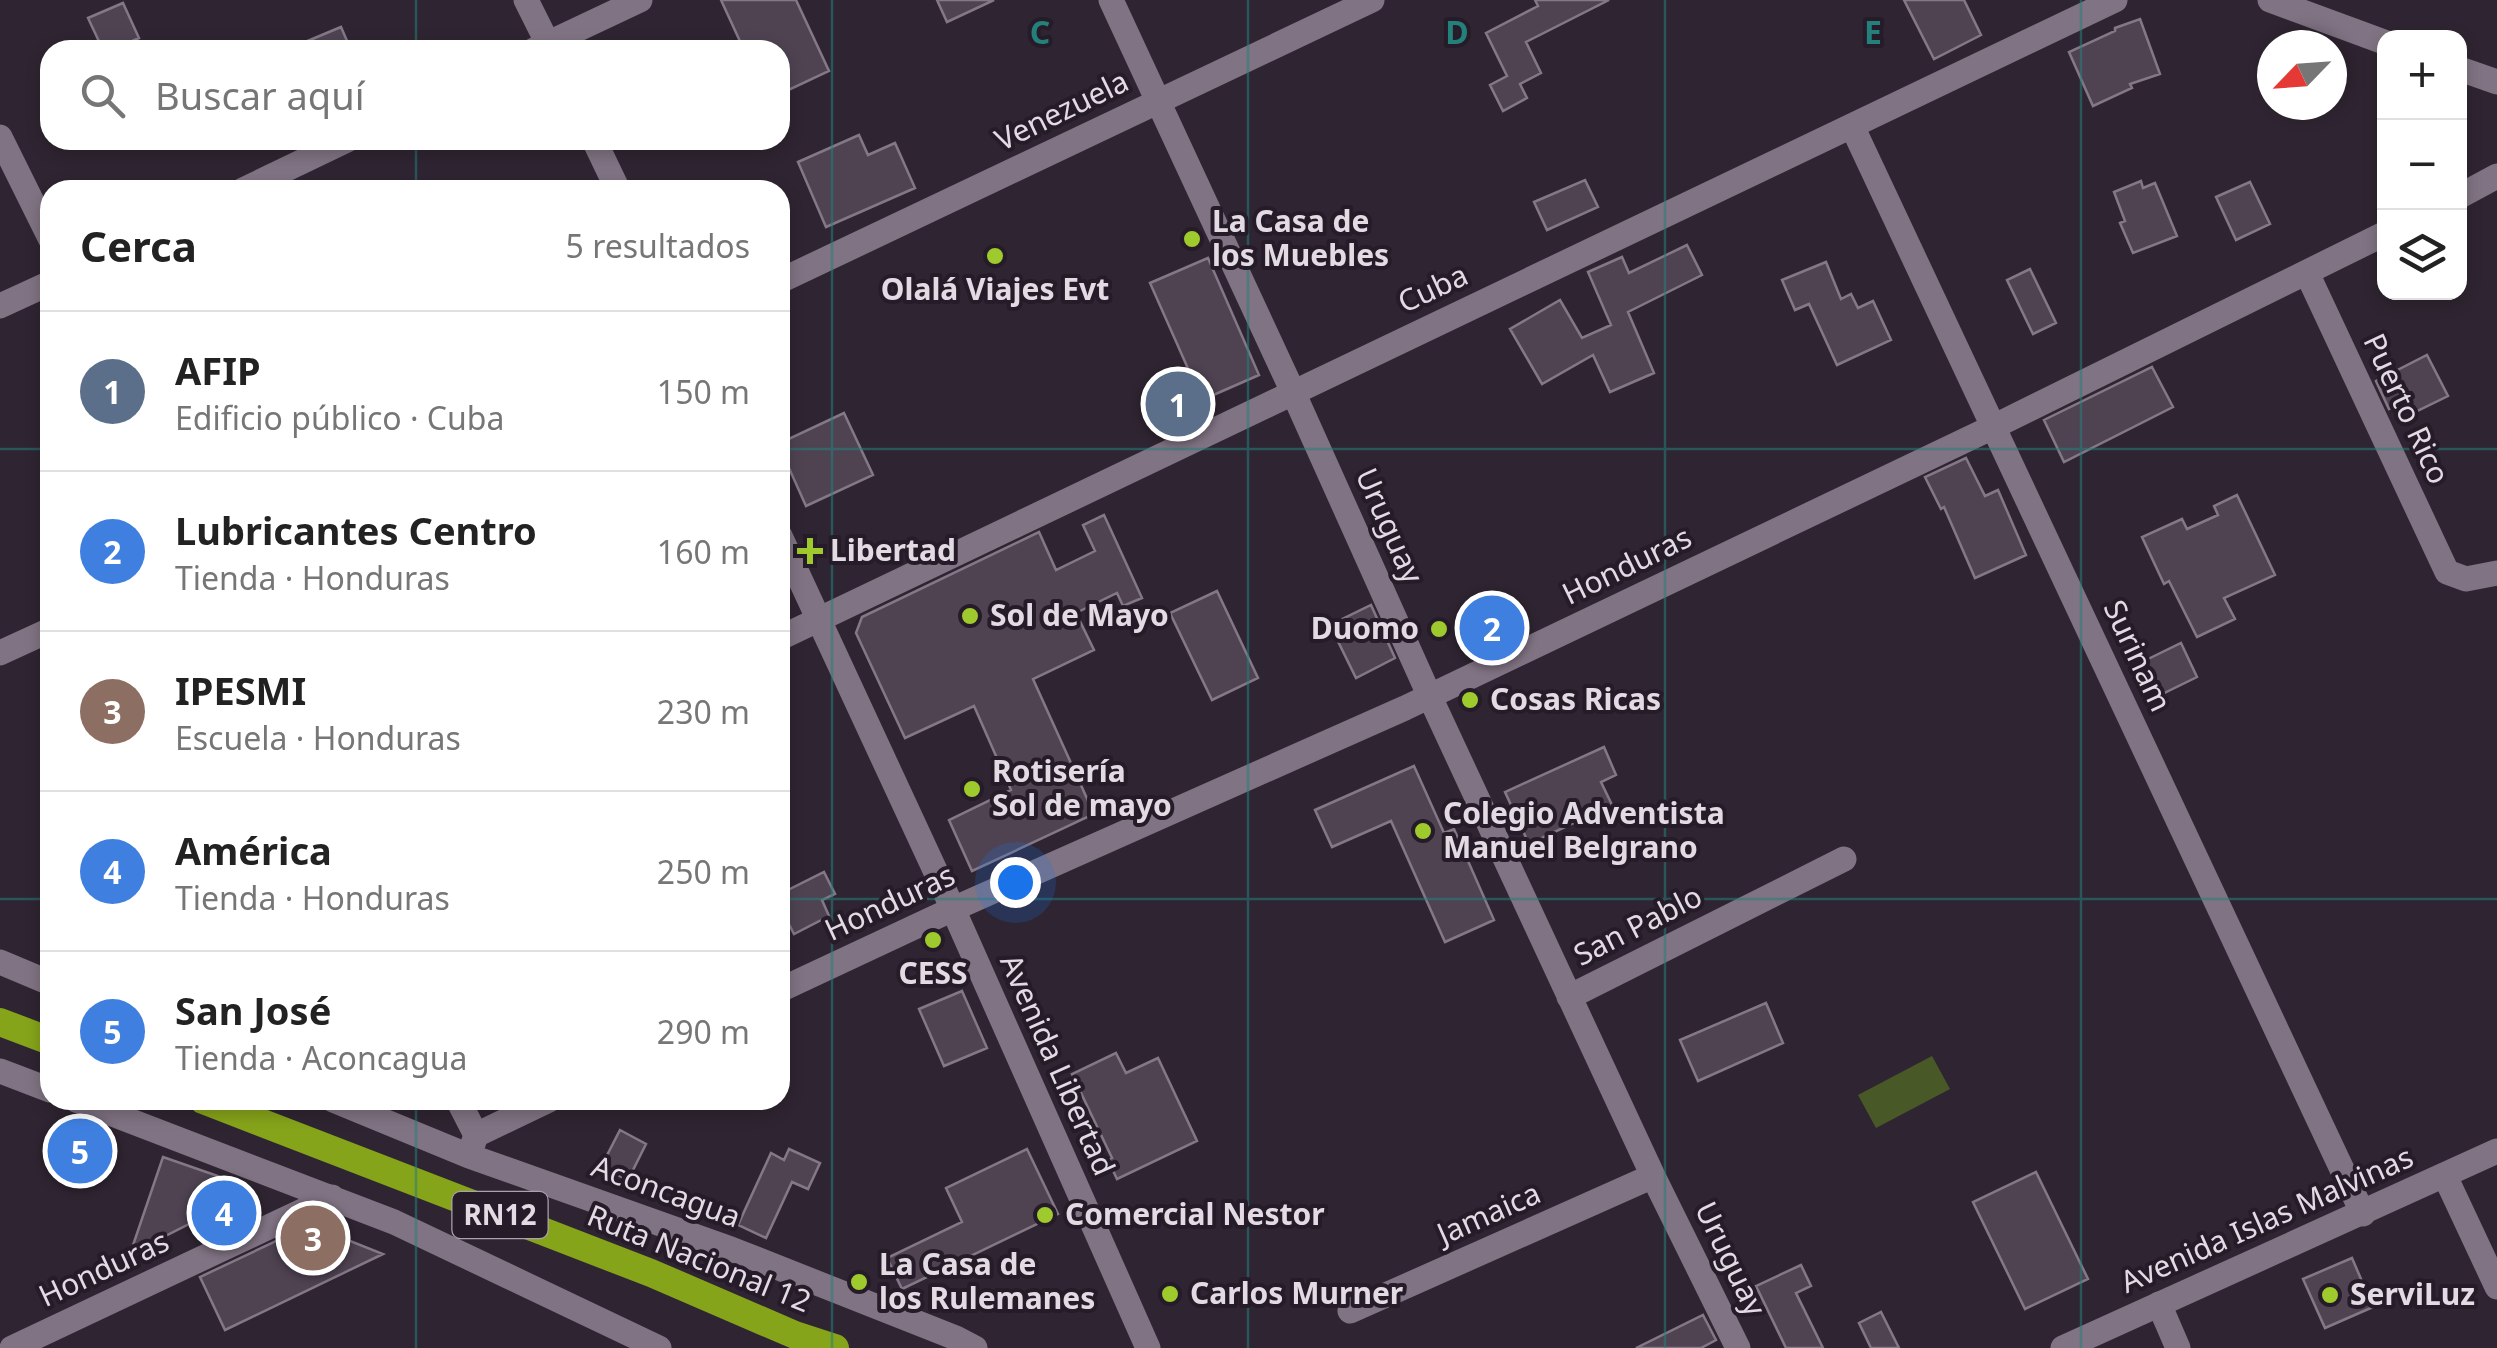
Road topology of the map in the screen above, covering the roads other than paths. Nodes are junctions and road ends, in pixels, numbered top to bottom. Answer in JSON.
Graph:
{"nodes":[{"id":1,"x":526,"y":0,"type":"edge"},
{"id":2,"x":640,"y":0,"type":"edge"},
{"id":3,"x":1111,"y":0,"type":"edge"},
{"id":4,"x":1372,"y":0,"type":"edge"},
{"id":5,"x":2115,"y":0,"type":"edge"},
{"id":6,"x":2270,"y":0,"type":"edge"},
{"id":7,"x":2377,"y":39,"type":"edge"},
{"id":8,"x":541,"y":40,"type":"edge"},
{"id":9,"x":560,"y":40,"type":"edge"},
{"id":10,"x":2467,"y":71,"type":"edge"},
{"id":11,"x":2497,"y":82,"type":"edge"},
{"id":12,"x":1156,"y":102,"type":"junction"},
{"id":13,"x":1852,"y":126,"type":"junction"},
{"id":14,"x":0,"y":137,"type":"edge"},
{"id":15,"x":326,"y":150,"type":"edge"},
{"id":16,"x":599,"y":150,"type":"edge"},
{"id":17,"x":2497,"y":176,"type":"edge"},
{"id":18,"x":265,"y":180,"type":"edge"},
{"id":19,"x":613,"y":180,"type":"edge"},
{"id":20,"x":2467,"y":192,"type":"edge"},
{"id":21,"x":40,"y":218,"type":"edge"},
{"id":22,"x":2377,"y":238,"type":"edge"},
{"id":23,"x":2307,"y":274,"type":"junction"},
{"id":24,"x":790,"y":276,"type":"edge"},
{"id":25,"x":40,"y":288,"type":"edge"},
{"id":26,"x":0,"y":306,"type":"edge"},
{"id":27,"x":1293,"y":392,"type":"junction"},
{"id":28,"x":1993,"y":427,"type":"junction"},
{"id":29,"x":790,"y":558,"type":"edge"},
{"id":30,"x":2497,"y":573,"type":"edge"},
{"id":31,"x":818,"y":620,"type":"junction"},
{"id":32,"x":790,"y":633,"type":"edge"},
{"id":33,"x":40,"y":635,"type":"edge"},
{"id":34,"x":0,"y":653,"type":"edge"},
{"id":35,"x":1430,"y":697,"type":"junction"},
{"id":36,"x":1844,"y":859,"type":"dead end"},
{"id":37,"x":953,"y":909,"type":"junction"},
{"id":38,"x":0,"y":962,"type":"edge"},
{"id":39,"x":40,"y":978,"type":"edge"},
{"id":40,"x":790,"y":985,"type":"edge"},
{"id":41,"x":1570,"y":996,"type":"junction"},
{"id":42,"x":0,"y":1022,"type":"edge"},
{"id":43,"x":40,"y":1037,"type":"edge"},
{"id":44,"x":0,"y":1072,"type":"edge"},
{"id":45,"x":40,"y":1086,"type":"edge"},
{"id":46,"x":102,"y":1110,"type":"edge"},
{"id":47,"x":229,"y":1110,"type":"edge"},
{"id":48,"x":364,"y":1110,"type":"edge"},
{"id":49,"x":461,"y":1110,"type":"edge"},
{"id":50,"x":531,"y":1110,"type":"edge"},
{"id":51,"x":472,"y":1145,"type":"junction"},
{"id":52,"x":2497,"y":1151,"type":"edge"},
{"id":53,"x":1653,"y":1176,"type":"junction"},
{"id":54,"x":2446,"y":1176,"type":"junction"},
{"id":55,"x":332,"y":1197,"type":"junction"},
{"id":56,"x":2362,"y":1214,"type":"junction"},
{"id":57,"x":2497,"y":1288,"type":"edge"},
{"id":58,"x":2159,"y":1304,"type":"junction"},
{"id":59,"x":1350,"y":1312,"type":"dead end"},
{"id":60,"x":12,"y":1348,"type":"edge"},
{"id":61,"x":659,"y":1348,"type":"edge"},
{"id":62,"x":835,"y":1348,"type":"edge"},
{"id":63,"x":975,"y":1348,"type":"edge"},
{"id":64,"x":1148,"y":1348,"type":"edge"},
{"id":65,"x":1738,"y":1348,"type":"edge"},
{"id":66,"x":2063,"y":1348,"type":"edge"},
{"id":67,"x":2178,"y":1348,"type":"edge"}],
"edges":[{"from":1,"to":8,"type":"street"},
{"from":2,"to":9,"type":"street"},
{"from":3,"to":12,"type":"street","name":"Uruguay"},
{"from":4,"to":12,"type":"street","name":"Venezuela"},
{"from":5,"to":13,"type":"street","name":"Cuba"},
{"from":6,"to":7,"type":"street"},
{"from":10,"to":11,"type":"street"},
{"from":12,"to":24,"type":"street","name":"Venezuela"},
{"from":12,"to":27,"type":"street","name":"Uruguay"},
{"from":13,"to":27,"type":"street","name":"Cuba"},
{"from":13,"to":28,"type":"street","name":"Surinam"},
{"from":14,"to":21,"type":"street"},
{"from":15,"to":18,"type":"street"},
{"from":16,"to":19,"type":"street"},
{"from":17,"to":20,"type":"street"},
{"from":22,"to":23,"type":"street","name":"Honduras"},
{"from":23,"to":28,"type":"street","name":"Honduras"},
{"from":23,"to":30,"type":"street","name":"Puerto Rico"},
{"from":25,"to":26,"type":"street"},
{"from":27,"to":31,"type":"street","name":"Cuba"},
{"from":27,"to":35,"type":"street","name":"Uruguay"},
{"from":28,"to":35,"type":"street","name":"Honduras"},
{"from":28,"to":56,"type":"street","name":"Surinam"},
{"from":29,"to":31,"type":"street","name":"Avenida Libertad"},
{"from":31,"to":32,"type":"street","name":"Cuba"},
{"from":31,"to":37,"type":"street","name":"Avenida Libertad"},
{"from":33,"to":34,"type":"street"},
{"from":35,"to":37,"type":"street","name":"Honduras"},
{"from":35,"to":41,"type":"street","name":"Uruguay"},
{"from":36,"to":41,"type":"street","name":"San Pablo"},
{"from":37,"to":40,"type":"street","name":"Honduras"},
{"from":37,"to":64,"type":"street","name":"Avenida Libertad"},
{"from":38,"to":39,"type":"street"},
{"from":41,"to":53,"type":"street","name":"Uruguay"},
{"from":42,"to":43,"type":"highway"},
{"from":44,"to":45,"type":"street"},
{"from":46,"to":55,"type":"street"},
{"from":47,"to":62,"type":"highway","name":"Ruta Nacional 12","number":"RN12"},
{"from":48,"to":51,"type":"street","name":"Aconcagua"},
{"from":49,"to":51,"type":"street"},
{"from":50,"to":51,"type":"street"},
{"from":51,"to":63,"type":"street","name":"Aconcagua"},
{"from":52,"to":54,"type":"street","name":"Avenida Islas Malvinas"},
{"from":53,"to":59,"type":"street","name":"Jamaica"},
{"from":53,"to":65,"type":"street","name":"Uruguay"},
{"from":54,"to":56,"type":"street","name":"Avenida Islas Malvinas"},
{"from":54,"to":57,"type":"street"},
{"from":55,"to":60,"type":"street","name":"Honduras"},
{"from":55,"to":61,"type":"street"},
{"from":56,"to":58,"type":"street","name":"Avenida Islas Malvinas"},
{"from":58,"to":66,"type":"street","name":"Avenida Islas Malvinas"},
{"from":58,"to":67,"type":"street"}]}
